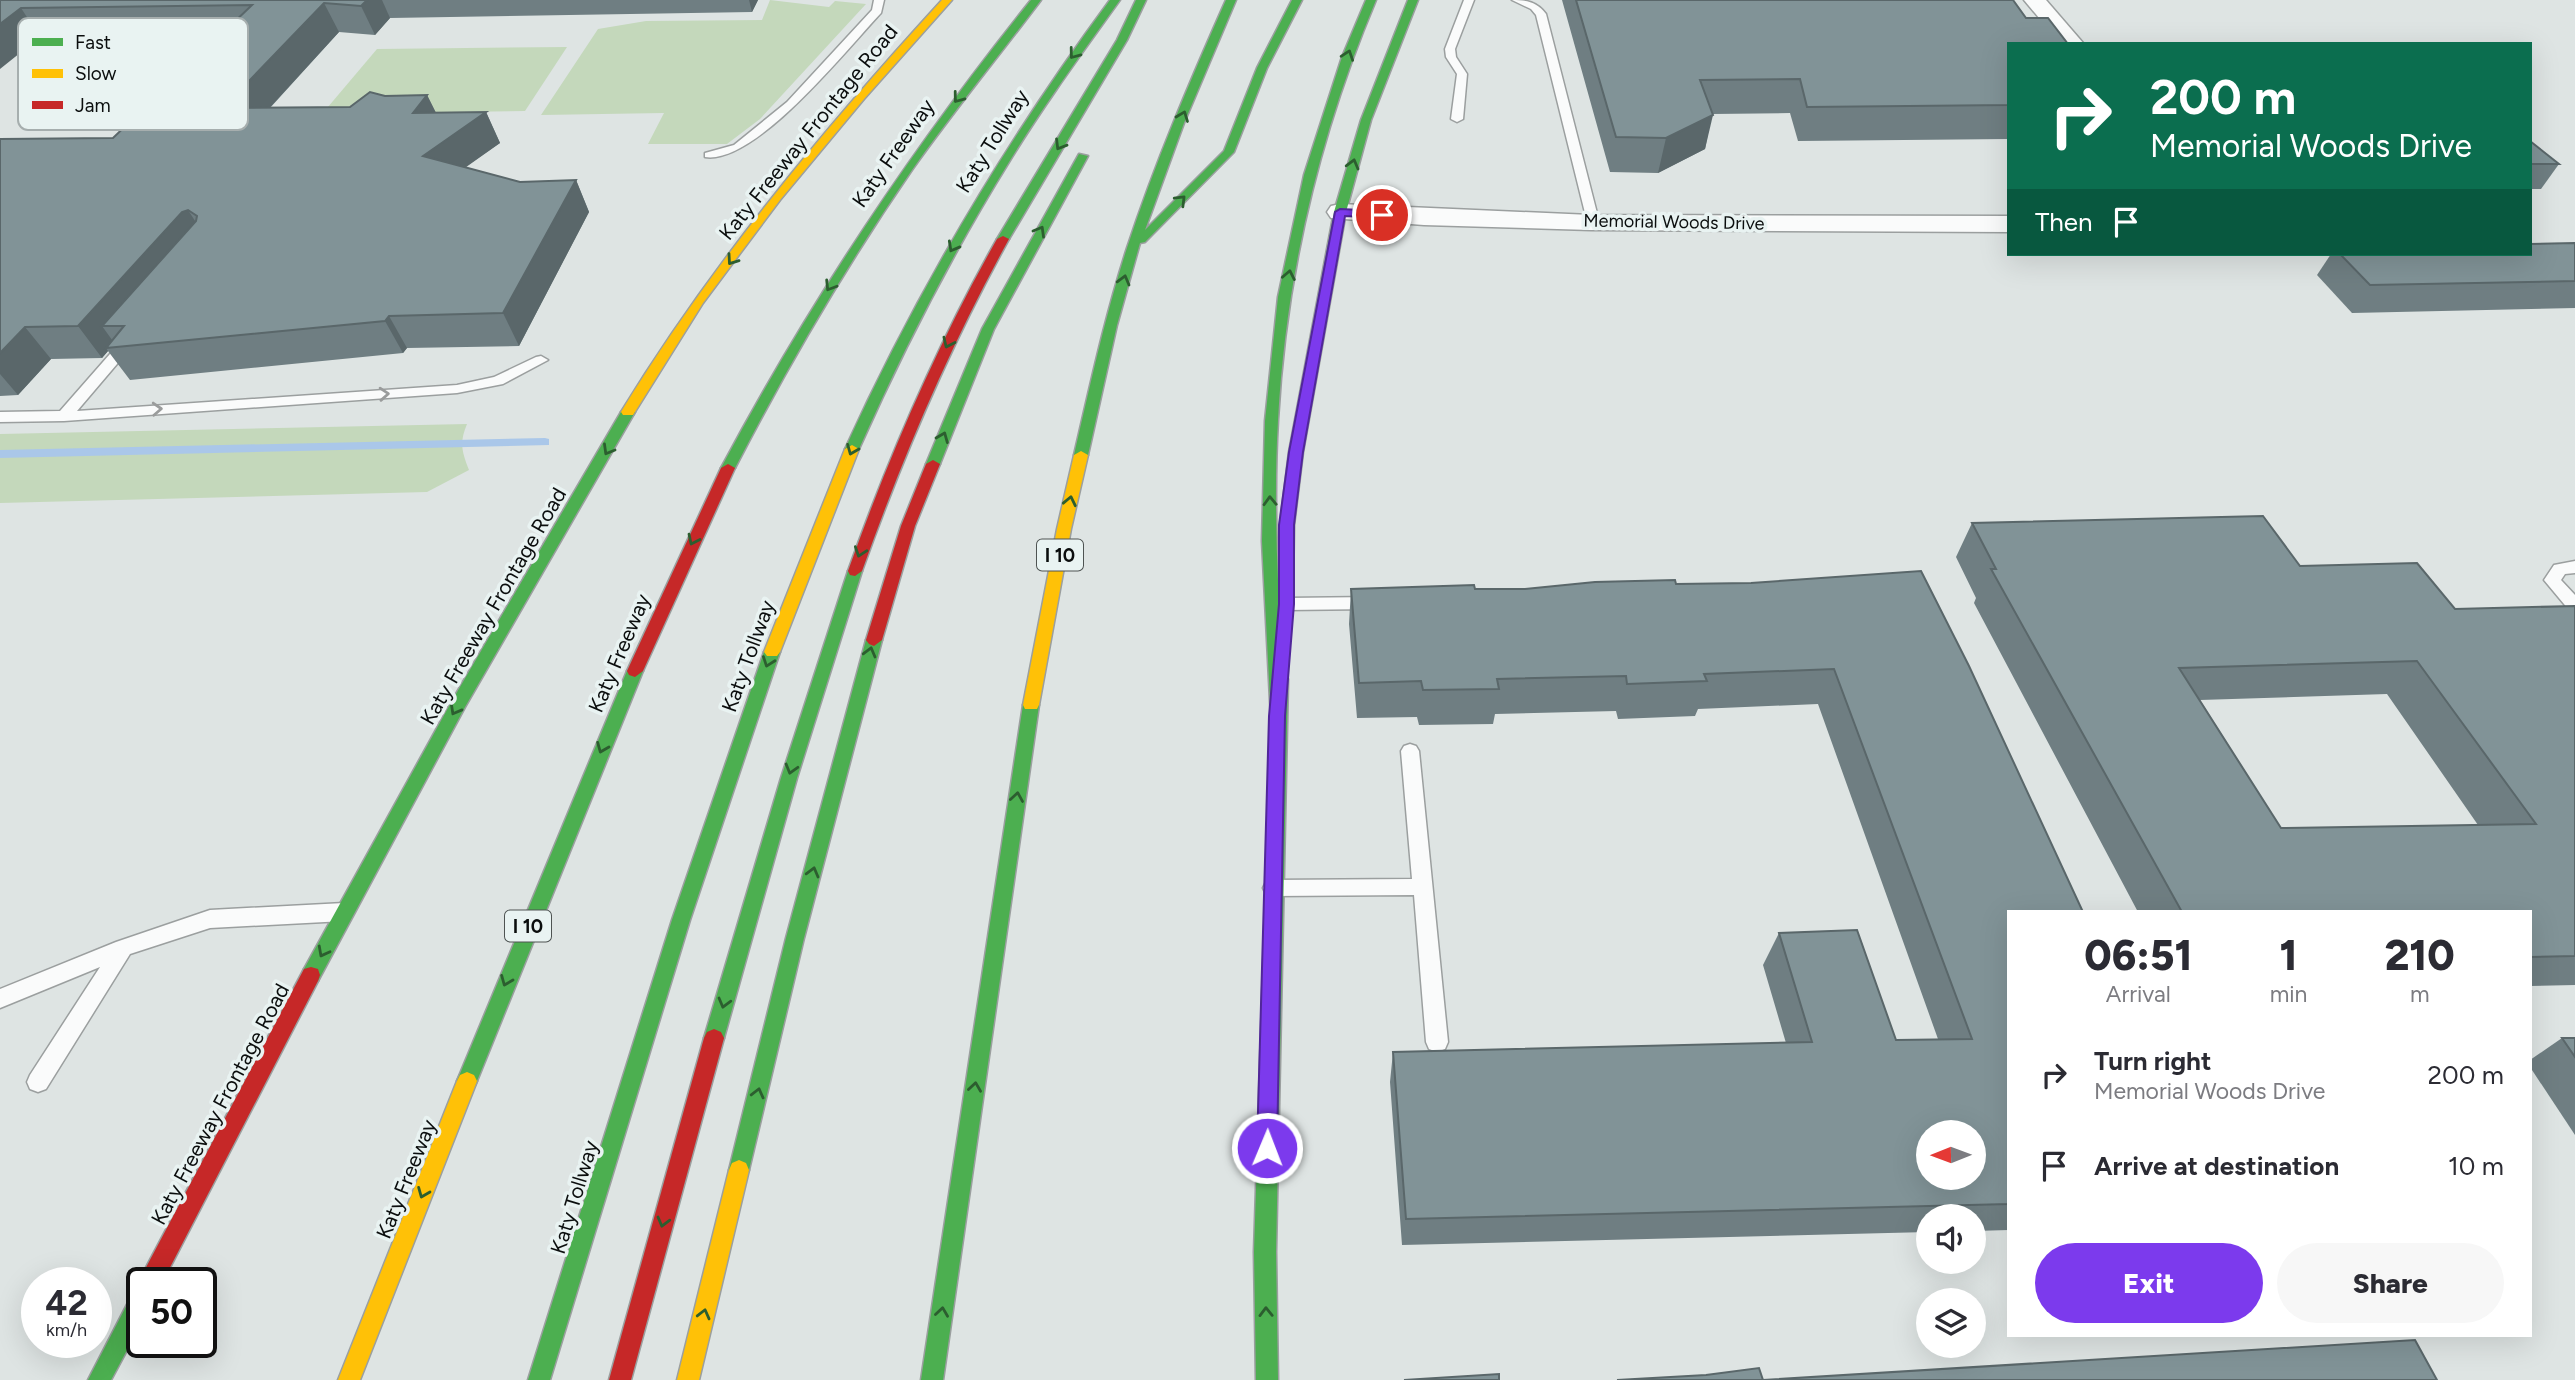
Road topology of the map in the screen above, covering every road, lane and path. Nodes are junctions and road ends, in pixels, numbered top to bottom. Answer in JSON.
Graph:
{"nodes":[{"id":1,"x":879,"y":0,"type":"edge"},
{"id":2,"x":947,"y":0,"type":"edge"},
{"id":3,"x":1036,"y":0,"type":"edge"},
{"id":4,"x":1115,"y":0,"type":"edge"},
{"id":5,"x":1141,"y":0,"type":"edge"},
{"id":6,"x":1231,"y":0,"type":"edge"},
{"id":7,"x":1297,"y":0,"type":"edge"},
{"id":8,"x":1371,"y":0,"type":"edge"},
{"id":9,"x":1413,"y":0,"type":"edge"},
{"id":10,"x":1469,"y":0,"type":"edge"},
{"id":11,"x":1517,"y":0,"type":"edge"},
{"id":12,"x":2035,"y":0,"type":"edge"},
{"id":13,"x":2071,"y":42,"type":"edge"},
{"id":14,"x":1457,"y":119,"type":"dead end"},
{"id":15,"x":1089,"y":146,"type":"dead end"},
{"id":16,"x":709,"y":155,"type":"dead end"},
{"id":17,"x":1340,"y":212,"type":"junction"},
{"id":18,"x":1594,"y":221,"type":"junction"},
{"id":19,"x":2007,"y":224,"type":"edge"},
{"id":20,"x":1133,"y":248,"type":"junction"},
{"id":21,"x":137,"y":332,"type":"edge"},
{"id":22,"x":541,"y":360,"type":"dead end"},
{"id":23,"x":64,"y":416,"type":"junction"},
{"id":24,"x":0,"y":417,"type":"edge"},
{"id":25,"x":2575,"y":568,"type":"edge"},
{"id":26,"x":1382,"y":603,"type":"edge"},
{"id":27,"x":1286,"y":604,"type":"junction"},
{"id":28,"x":2575,"y":606,"type":"edge"},
{"id":29,"x":1277,"y":716,"type":"junction"},
{"id":30,"x":1410,"y":751,"type":"dead end"},
{"id":31,"x":1423,"y":887,"type":"junction"},
{"id":32,"x":1273,"y":888,"type":"junction"},
{"id":33,"x":344,"y":912,"type":"junction"},
{"id":34,"x":124,"y":948,"type":"junction"},
{"id":35,"x":0,"y":999,"type":"edge"},
{"id":36,"x":1437,"y":1042,"type":"dead end"},
{"id":37,"x":38,"y":1082,"type":"dead end"},
{"id":38,"x":158,"y":1267,"type":"edge"},
{"id":39,"x":126,"y":1329,"type":"edge"},
{"id":40,"x":99,"y":1380,"type":"edge"},
{"id":41,"x":349,"y":1380,"type":"edge"},
{"id":42,"x":538,"y":1380,"type":"edge"},
{"id":43,"x":620,"y":1380,"type":"edge"},
{"id":44,"x":688,"y":1380,"type":"edge"},
{"id":45,"x":932,"y":1380,"type":"edge"},
{"id":46,"x":1267,"y":1380,"type":"edge"}],
"edges":[{"from":1,"to":16,"type":"lane"},
{"from":2,"to":33,"type":"main road","name":"Katy Freeway Frontage Road","one_way":true},
{"from":3,"to":41,"type":"main road","name":"Katy Freeway","number":"I 10","one_way":true},
{"from":4,"to":42,"type":"main road","name":"Katy Tollway","one_way":true},
{"from":5,"to":43,"type":"main road","one_way":true},
{"from":20,"to":6,"type":"main road","number":"I 10","one_way":true},
{"from":20,"to":7,"type":"main road","one_way":true},
{"from":29,"to":8,"type":"main road","one_way":true},
{"from":17,"to":9,"type":"main road","one_way":true},
{"from":10,"to":14,"type":"lane"},
{"from":11,"to":18,"type":"lane"},
{"from":12,"to":13,"type":"street"},
{"from":44,"to":15,"type":"main road","one_way":true},
{"from":17,"to":18,"type":"street","name":"Memorial Woods Drive"},
{"from":17,"to":27,"type":"main road"},
{"from":18,"to":19,"type":"street","name":"Memorial Woods Drive"},
{"from":45,"to":20,"type":"main road","number":"I 10","one_way":true},
{"from":21,"to":23,"type":"lane"},
{"from":23,"to":22,"type":"lane","one_way":true},
{"from":23,"to":24,"type":"lane"},
{"from":25,"to":28,"type":"lane"},
{"from":26,"to":27,"type":"lane"},
{"from":27,"to":29,"type":"main road"},
{"from":29,"to":32,"type":"main road"},
{"from":30,"to":31,"type":"lane"},
{"from":31,"to":32,"type":"lane"},
{"from":31,"to":36,"type":"lane"},
{"from":46,"to":32,"type":"main road","one_way":true},
{"from":33,"to":34,"type":"lane"},
{"from":33,"to":38,"type":"main road","name":"Katy Freeway Frontage Road","one_way":true},
{"from":34,"to":35,"type":"lane"},
{"from":34,"to":37,"type":"lane"},
{"from":39,"to":40,"type":"main road"}]}
